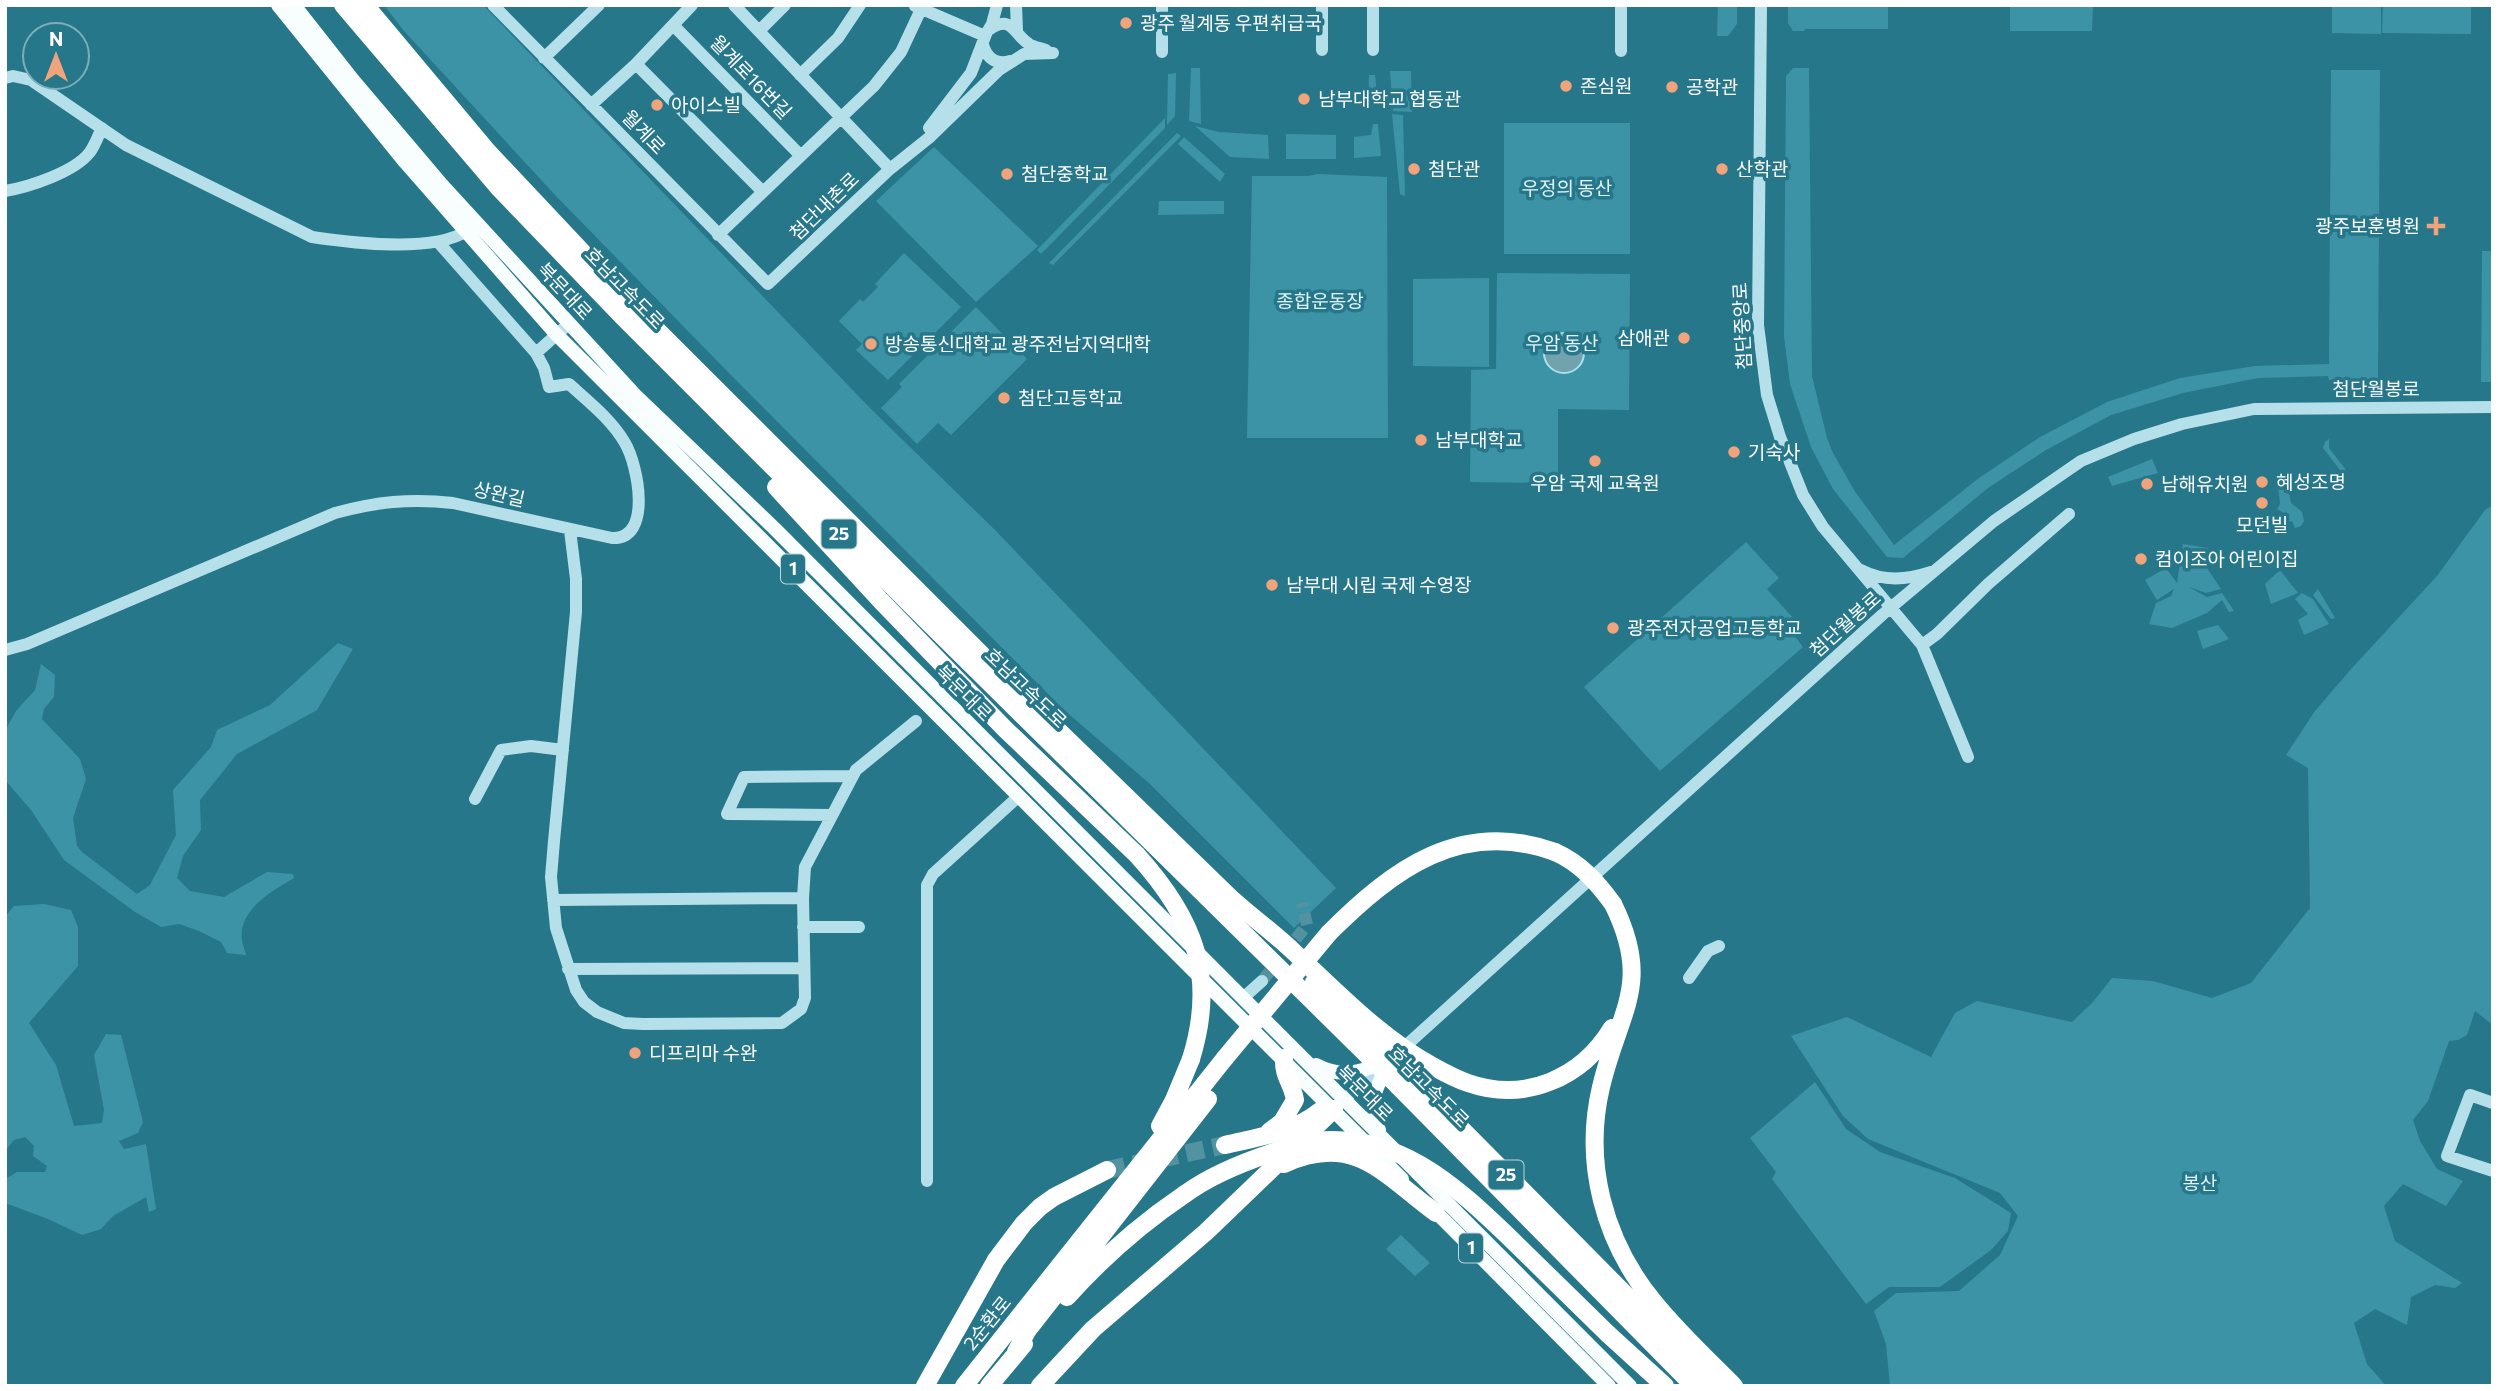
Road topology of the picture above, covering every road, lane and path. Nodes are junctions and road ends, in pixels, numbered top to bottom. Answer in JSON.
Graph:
{"nodes":[{"id":1,"x":278,"y":5,"type":"edge"},
{"id":2,"x":294,"y":5,"type":"edge"},
{"id":3,"x":344,"y":5,"type":"edge"},
{"id":4,"x":365,"y":5,"type":"edge"},
{"id":5,"x":493,"y":5,"type":"edge"},
{"id":6,"x":692,"y":5,"type":"edge"},
{"id":7,"x":734,"y":5,"type":"edge"},
{"id":8,"x":785,"y":5,"type":"edge"},
{"id":9,"x":860,"y":5,"type":"edge"},
{"id":10,"x":997,"y":5,"type":"edge"},
{"id":11,"x":1016,"y":5,"type":"edge"},
{"id":12,"x":1162,"y":5,"type":"edge"},
{"id":13,"x":1322,"y":5,"type":"edge"},
{"id":14,"x":1373,"y":5,"type":"edge"},
{"id":15,"x":1621,"y":5,"type":"edge"},
{"id":16,"x":1761,"y":5,"type":"edge"},
{"id":17,"x":920,"y":6,"type":"edge"},
{"id":18,"x":592,"y":8,"type":"edge"},
{"id":19,"x":674,"y":26,"type":"junction"},
{"id":20,"x":759,"y":32,"type":"junction"},
{"id":21,"x":1019,"y":33,"type":"junction"},
{"id":22,"x":986,"y":37,"type":"junction"},
{"id":23,"x":1322,"y":50,"type":"dead end"},
{"id":24,"x":1373,"y":50,"type":"dead end"},
{"id":25,"x":1621,"y":51,"type":"dead end"},
{"id":26,"x":1162,"y":52,"type":"dead end"},
{"id":27,"x":544,"y":58,"type":"junction"},
{"id":28,"x":1013,"y":60,"type":"junction"},
{"id":29,"x":636,"y":64,"type":"junction"},
{"id":30,"x":800,"y":75,"type":"junction"},
{"id":31,"x":5,"y":78,"type":"edge"},
{"id":32,"x":591,"y":105,"type":"junction"},
{"id":33,"x":841,"y":118,"type":"junction"},
{"id":34,"x":103,"y":128,"type":"junction"},
{"id":35,"x":800,"y":155,"type":"junction"},
{"id":36,"x":906,"y":155,"type":"junction"},
{"id":37,"x":890,"y":169,"type":"junction"},
{"id":38,"x":5,"y":191,"type":"edge"},
{"id":39,"x":762,"y":191,"type":"junction"},
{"id":40,"x":467,"y":231,"type":"junction"},
{"id":41,"x":719,"y":235,"type":"junction"},
{"id":42,"x":438,"y":242,"type":"junction"},
{"id":43,"x":768,"y":284,"type":"joint"},
{"id":44,"x":624,"y":318,"type":"junction"},
{"id":45,"x":569,"y":323,"type":"junction"},
{"id":46,"x":556,"y":334,"type":"junction"},
{"id":47,"x":536,"y":353,"type":"junction"},
{"id":48,"x":2493,"y":407,"type":"edge"},
{"id":49,"x":2069,"y":514,"type":"dead end"},
{"id":50,"x":570,"y":530,"type":"junction"},
{"id":51,"x":1857,"y":567,"type":"junction"},
{"id":52,"x":1934,"y":571,"type":"junction"},
{"id":53,"x":1890,"y":609,"type":"junction"},
{"id":54,"x":1922,"y":645,"type":"junction"},
{"id":55,"x":5,"y":650,"type":"edge"},
{"id":56,"x":916,"y":721,"type":"dead end"},
{"id":57,"x":563,"y":750,"type":"junction"},
{"id":58,"x":1968,"y":757,"type":"dead end"},
{"id":59,"x":853,"y":776,"type":"junction"},
{"id":60,"x":1018,"y":796,"type":"junction"},
{"id":61,"x":475,"y":799,"type":"dead end"},
{"id":62,"x":832,"y":815,"type":"junction"},
{"id":63,"x":803,"y":898,"type":"junction"},
{"id":64,"x":552,"y":900,"type":"junction"},
{"id":65,"x":1234,"y":901,"type":"junction"},
{"id":66,"x":1608,"y":907,"type":"junction"},
{"id":67,"x":803,"y":927,"type":"junction"},
{"id":68,"x":859,"y":927,"type":"dead end"},
{"id":69,"x":1719,"y":946,"type":"dead end"},
{"id":70,"x":568,"y":968,"type":"junction"},
{"id":71,"x":804,"y":968,"type":"junction"},
{"id":72,"x":1689,"y":978,"type":"dead end"},
{"id":73,"x":1262,"y":981,"type":"tunnel mouth"},
{"id":74,"x":1243,"y":998,"type":"junction"},
{"id":75,"x":1360,"y":1039,"type":"junction"},
{"id":76,"x":1396,"y":1054,"type":"junction"},
{"id":77,"x":1291,"y":1056,"type":"junction"},
{"id":78,"x":1229,"y":1062,"type":"junction"},
{"id":79,"x":1403,"y":1080,"type":"junction"},
{"id":80,"x":2493,"y":1103,"type":"edge"},
{"id":81,"x":1339,"y":1105,"type":"junction"},
{"id":82,"x":1264,"y":1135,"type":"junction"},
{"id":83,"x":1225,"y":1145,"type":"tunnel mouth"},
{"id":84,"x":1390,"y":1145,"type":"junction"},
{"id":85,"x":1107,"y":1170,"type":"tunnel mouth"},
{"id":86,"x":2493,"y":1171,"type":"edge"},
{"id":87,"x":1262,"y":1180,"type":"junction"},
{"id":88,"x":927,"y":1181,"type":"dead end"},
{"id":89,"x":1436,"y":1213,"type":"junction"},
{"id":90,"x":1043,"y":1287,"type":"junction"},
{"id":91,"x":1016,"y":1353,"type":"junction"},
{"id":92,"x":925,"y":1386,"type":"edge"},
{"id":93,"x":964,"y":1386,"type":"edge"},
{"id":94,"x":989,"y":1386,"type":"edge"},
{"id":95,"x":1040,"y":1386,"type":"edge"},
{"id":96,"x":1609,"y":1386,"type":"edge"},
{"id":97,"x":1630,"y":1386,"type":"edge"},
{"id":98,"x":1665,"y":1386,"type":"edge"},
{"id":99,"x":1694,"y":1386,"type":"edge"},
{"id":100,"x":1716,"y":1386,"type":"edge"},
{"id":101,"x":1734,"y":1386,"type":"edge"}],
"edges":[{"from":1,"to":40,"type":"main road","name":"북문대로","number":"1"},
{"from":2,"to":45,"type":"main road","name":"북문대로","number":"1"},
{"from":3,"to":44,"type":"highway","name":"호남고속도로","number":"25"},
{"from":4,"to":65,"type":"highway","name":"호남고속도로","number":"25"},
{"from":5,"to":27,"type":"street","name":"월계로"},
{"from":6,"to":19,"type":"street"},
{"from":7,"to":20,"type":"street"},
{"from":8,"to":20,"type":"street"},
{"from":9,"to":30,"type":"street"},
{"from":10,"to":22,"type":"street"},
{"from":11,"to":21,"type":"street"},
{"from":12,"to":26,"type":"street"},
{"from":13,"to":23,"type":"street"},
{"from":14,"to":24,"type":"street"},
{"from":15,"to":25,"type":"street"},
{"from":16,"to":51,"type":"street","name":"첨단중앙로"},
{"from":17,"to":22,"type":"street"},
{"from":17,"to":33,"type":"street"},
{"from":18,"to":27,"type":"street"},
{"from":19,"to":29,"type":"street"},
{"from":19,"to":35,"type":"street","name":"월계로16번길"},
{"from":20,"to":30,"type":"street"},
{"from":21,"to":22,"type":"street"},
{"from":21,"to":28,"type":"street"},
{"from":21,"to":28,"type":"street"},
{"from":22,"to":28,"type":"street"},
{"from":22,"to":36,"type":"street"},
{"from":27,"to":32,"type":"street","name":"월계로"},
{"from":28,"to":36,"type":"street"},
{"from":29,"to":32,"type":"street"},
{"from":29,"to":39,"type":"street"},
{"from":30,"to":33,"type":"street"},
{"from":31,"to":34,"type":"street"},
{"from":32,"to":41,"type":"street","name":"월계로"},
{"from":33,"to":35,"type":"street"},
{"from":33,"to":37,"type":"street"},
{"from":34,"to":38,"type":"street"},
{"from":34,"to":42,"type":"street"},
{"from":35,"to":39,"type":"street"},
{"from":36,"to":37,"type":"street","name":"첨단내촌로"},
{"from":37,"to":43,"type":"street","name":"첨단내촌로"},
{"from":39,"to":41,"type":"street"},
{"from":40,"to":42,"type":"street"},
{"from":40,"to":46,"type":"main road","name":"북문대로","number":"1"},
{"from":41,"to":43,"type":"street","name":"월계로"},
{"from":42,"to":47,"type":"street","name":"상완길"},
{"from":44,"to":75,"type":"highway","name":"호남고속도로","number":"25"},
{"from":44,"to":90,"type":"highway","bridge":true},
{"from":45,"to":46,"type":"street"},
{"from":45,"to":74,"type":"main road","name":"북문대로","number":"1"},
{"from":46,"to":47,"type":"street"},
{"from":46,"to":60,"type":"main road","name":"북문대로","number":"1"},
{"from":47,"to":50,"type":"street","name":"상완길"},
{"from":48,"to":52,"type":"street","name":"첨단월봉로"},
{"from":49,"to":54,"type":"street"},
{"from":50,"to":55,"type":"street","name":"상완길"},
{"from":50,"to":57,"type":"street"},
{"from":51,"to":52,"type":"street"},
{"from":51,"to":53,"type":"street","name":"첨단중앙로"},
{"from":52,"to":53,"type":"street","name":"첨단월봉로"},
{"from":53,"to":54,"type":"street","name":"첨단중앙로"},
{"from":53,"to":76,"type":"street","name":"첨단월봉로"},
{"from":54,"to":58,"type":"street","name":"첨단중앙로"},
{"from":56,"to":59,"type":"street"},
{"from":57,"to":61,"type":"street"},
{"from":57,"to":64,"type":"street"},
{"from":59,"to":62,"type":"street"},
{"from":59,"to":62,"type":"street"},
{"from":60,"to":77,"type":"main road","name":"북문대로","number":"1"},
{"from":60,"to":88,"type":"street"},
{"from":62,"to":63,"type":"street"},
{"from":63,"to":64,"type":"street"},
{"from":63,"to":67,"type":"street"},
{"from":64,"to":70,"type":"street"},
{"from":65,"to":66,"type":"highway","bridge":true},
{"from":65,"to":75,"type":"highway","name":"호남고속도로","number":"25"},
{"from":66,"to":78,"type":"highway"},
{"from":66,"to":101,"type":"highway"},
{"from":67,"to":68,"type":"street"},
{"from":67,"to":71,"type":"street"},
{"from":69,"to":72,"type":"street"},
{"from":70,"to":71,"type":"street"},
{"from":70,"to":71,"type":"street"},
{"from":73,"to":74,"type":"street"},
{"from":74,"to":77,"type":"main road","name":"북문대로","number":"1"},
{"from":75,"to":79,"type":"highway","name":"호남고속도로","number":"25","bridge":true},
{"from":76,"to":77,"type":"main road"},
{"from":76,"to":81,"type":"street","name":"첨단월봉로"},
{"from":76,"to":84,"type":"main road"},
{"from":77,"to":81,"type":"main road","name":"북문대로","number":"1"},
{"from":77,"to":82,"type":"highway"},
{"from":78,"to":90,"type":"highway"},
{"from":78,"to":91,"type":"highway"},
{"from":79,"to":99,"type":"highway","name":"호남고속도로","number":"25"},
{"from":79,"to":100,"type":"highway","name":"호남고속도로","number":"25"},
{"from":80,"to":86,"type":"street"},
{"from":81,"to":82,"type":"highway"},
{"from":81,"to":84,"type":"main road","name":"북문대로","number":"1"},
{"from":81,"to":87,"type":"highway"},
{"from":81,"to":89,"type":"main road","name":"북문대로","number":"1"},
{"from":82,"to":83,"type":"highway"},
{"from":84,"to":97,"type":"main road","name":"북문대로","number":"1"},
{"from":85,"to":92,"type":"highway"},
{"from":87,"to":89,"type":"highway"},
{"from":87,"to":95,"type":"highway"},
{"from":89,"to":96,"type":"main road","name":"북문대로","number":"1"},
{"from":90,"to":93,"type":"highway","name":"2순환로"},
{"from":91,"to":94,"type":"highway"},
{"from":91,"to":98,"type":"highway","bridge":true}]}
